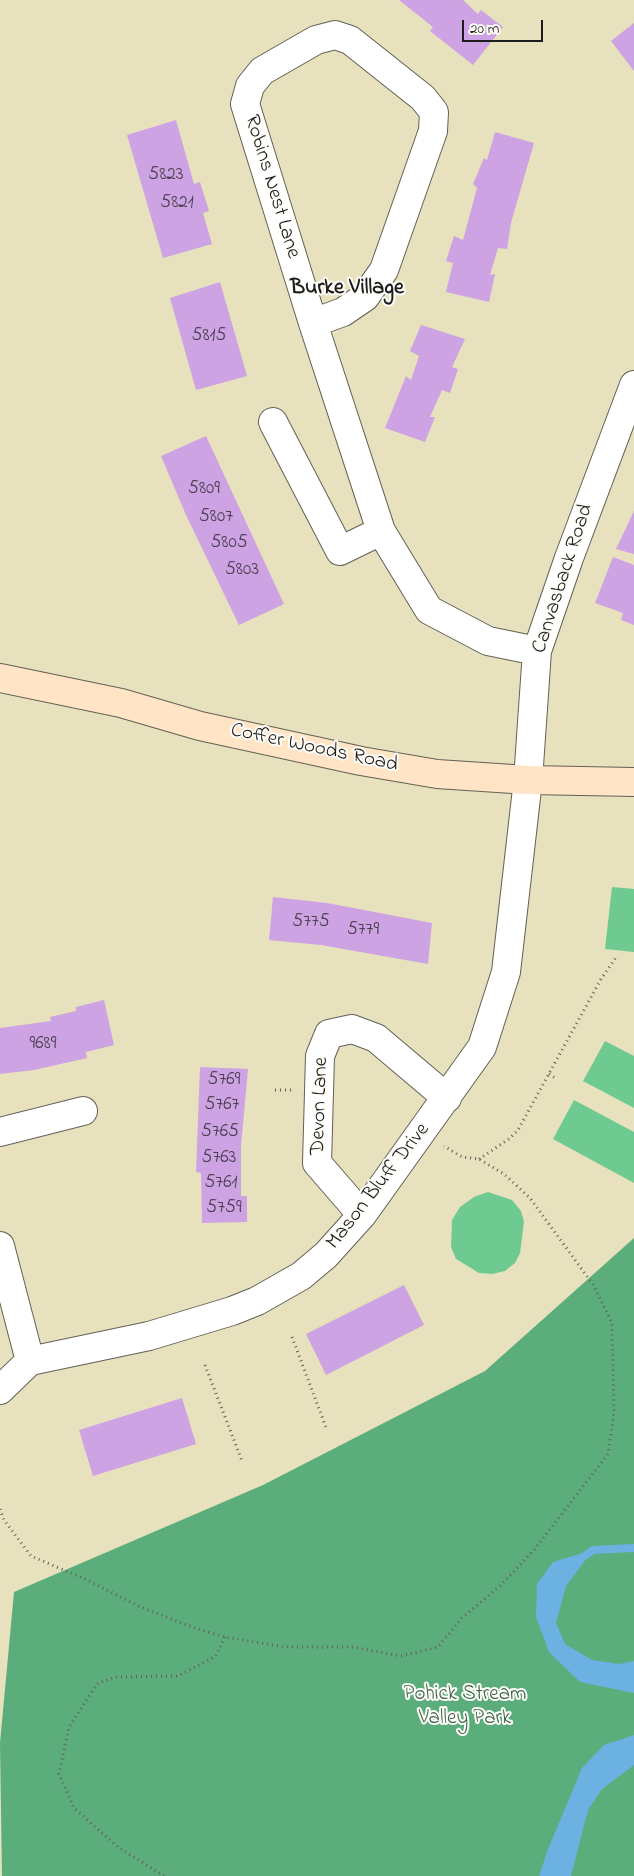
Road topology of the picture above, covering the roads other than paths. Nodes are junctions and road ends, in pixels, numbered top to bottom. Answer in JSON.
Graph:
{"nodes":[{"id":1,"x":312,"y":323,"type":"junction"},
{"id":2,"x":634,"y":385,"type":"edge"},
{"id":3,"x":273,"y":422,"type":"dead end"},
{"id":4,"x":381,"y":531,"type":"junction"},
{"id":5,"x":538,"y":651,"type":"junction"},
{"id":6,"x":0,"y":678,"type":"edge"},
{"id":7,"x":528,"y":780,"type":"junction"},
{"id":8,"x":634,"y":782,"type":"edge"},
{"id":9,"x":447,"y":1098,"type":"junction"},
{"id":10,"x":83,"y":1111,"type":"dead end"},
{"id":11,"x":0,"y":1132,"type":"edge"},
{"id":12,"x":362,"y":1215,"type":"junction"},
{"id":13,"x":0,"y":1246,"type":"edge"},
{"id":14,"x":30,"y":1361,"type":"junction"},
{"id":15,"x":0,"y":1390,"type":"edge"}],
"edges":[{"from":1,"to":1,"type":"street","name":"Robins Nest Lane"},
{"from":1,"to":4,"type":"street","name":"Robins Nest Lane"},
{"from":2,"to":5,"type":"street","name":"Canvasback Road"},
{"from":3,"to":4,"type":"street"},
{"from":4,"to":5,"type":"street","name":"Robins Nest Lane"},
{"from":5,"to":7,"type":"street","name":"Canvasback Road"},
{"from":6,"to":7,"type":"street","name":"Coffer Woods Road"},
{"from":7,"to":8,"type":"street","name":"Coffer Woods Road"},
{"from":7,"to":9,"type":"street","name":"Mason Bluff Drive"},
{"from":9,"to":12,"type":"street","name":"Mason Bluff Drive"},
{"from":9,"to":12,"type":"street","name":"Devon Lane"},
{"from":10,"to":11,"type":"street"},
{"from":12,"to":14,"type":"street","name":"Mason Bluff Drive"},
{"from":13,"to":14,"type":"street"},
{"from":14,"to":15,"type":"street"}]}
